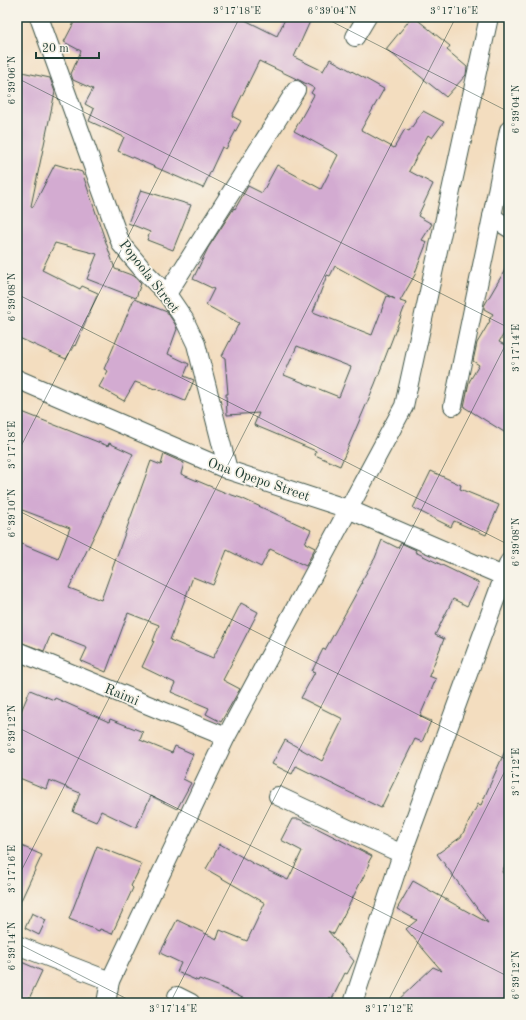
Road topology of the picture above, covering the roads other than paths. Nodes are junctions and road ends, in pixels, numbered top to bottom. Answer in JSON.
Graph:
{"nodes":[{"id":1,"x":39,"y":17,"type":"edge"},
{"id":2,"x":367,"y":17,"type":"edge"},
{"id":3,"x":489,"y":17,"type":"edge"},
{"id":4,"x":355,"y":37,"type":"dead end"},
{"id":5,"x":296,"y":90,"type":"dead end"},
{"id":6,"x":509,"y":130,"type":"edge"},
{"id":7,"x":492,"y":218,"type":"junction"},
{"id":8,"x":509,"y":228,"type":"edge"},
{"id":9,"x":167,"y":294,"type":"junction"},
{"id":10,"x":17,"y":379,"type":"edge"},
{"id":11,"x":453,"y":406,"type":"dead end"},
{"id":12,"x":228,"y":470,"type":"junction"},
{"id":13,"x":351,"y":510,"type":"junction"},
{"id":14,"x":507,"y":573,"type":"edge"},
{"id":15,"x":17,"y":651,"type":"edge"},
{"id":16,"x":226,"y":737,"type":"junction"},
{"id":17,"x":278,"y":796,"type":"dead end"},
{"id":18,"x":402,"y":854,"type":"junction"},
{"id":19,"x":17,"y":945,"type":"edge"},
{"id":20,"x":110,"y":981,"type":"junction"},
{"id":21,"x":106,"y":1003,"type":"edge"},
{"id":22,"x":353,"y":1003,"type":"edge"}],
"edges":[{"from":1,"to":9,"type":"street","name":"Popoola Street"},
{"from":2,"to":4,"type":"street"},
{"from":3,"to":13,"type":"street"},
{"from":5,"to":9,"type":"street"},
{"from":6,"to":7,"type":"street"},
{"from":7,"to":8,"type":"street"},
{"from":7,"to":11,"type":"street"},
{"from":9,"to":12,"type":"street","name":"Popoola Street"},
{"from":10,"to":12,"type":"street","name":"Ona Opepo Street"},
{"from":12,"to":13,"type":"street","name":"Ona Opepo Street"},
{"from":13,"to":14,"type":"street","name":"Ona Opepo Street"},
{"from":13,"to":16,"type":"street"},
{"from":14,"to":18,"type":"street"},
{"from":15,"to":16,"type":"street","name":"Raimi"},
{"from":16,"to":20,"type":"street"},
{"from":17,"to":18,"type":"street"},
{"from":18,"to":22,"type":"street"},
{"from":19,"to":20,"type":"street"},
{"from":20,"to":21,"type":"street"}]}
